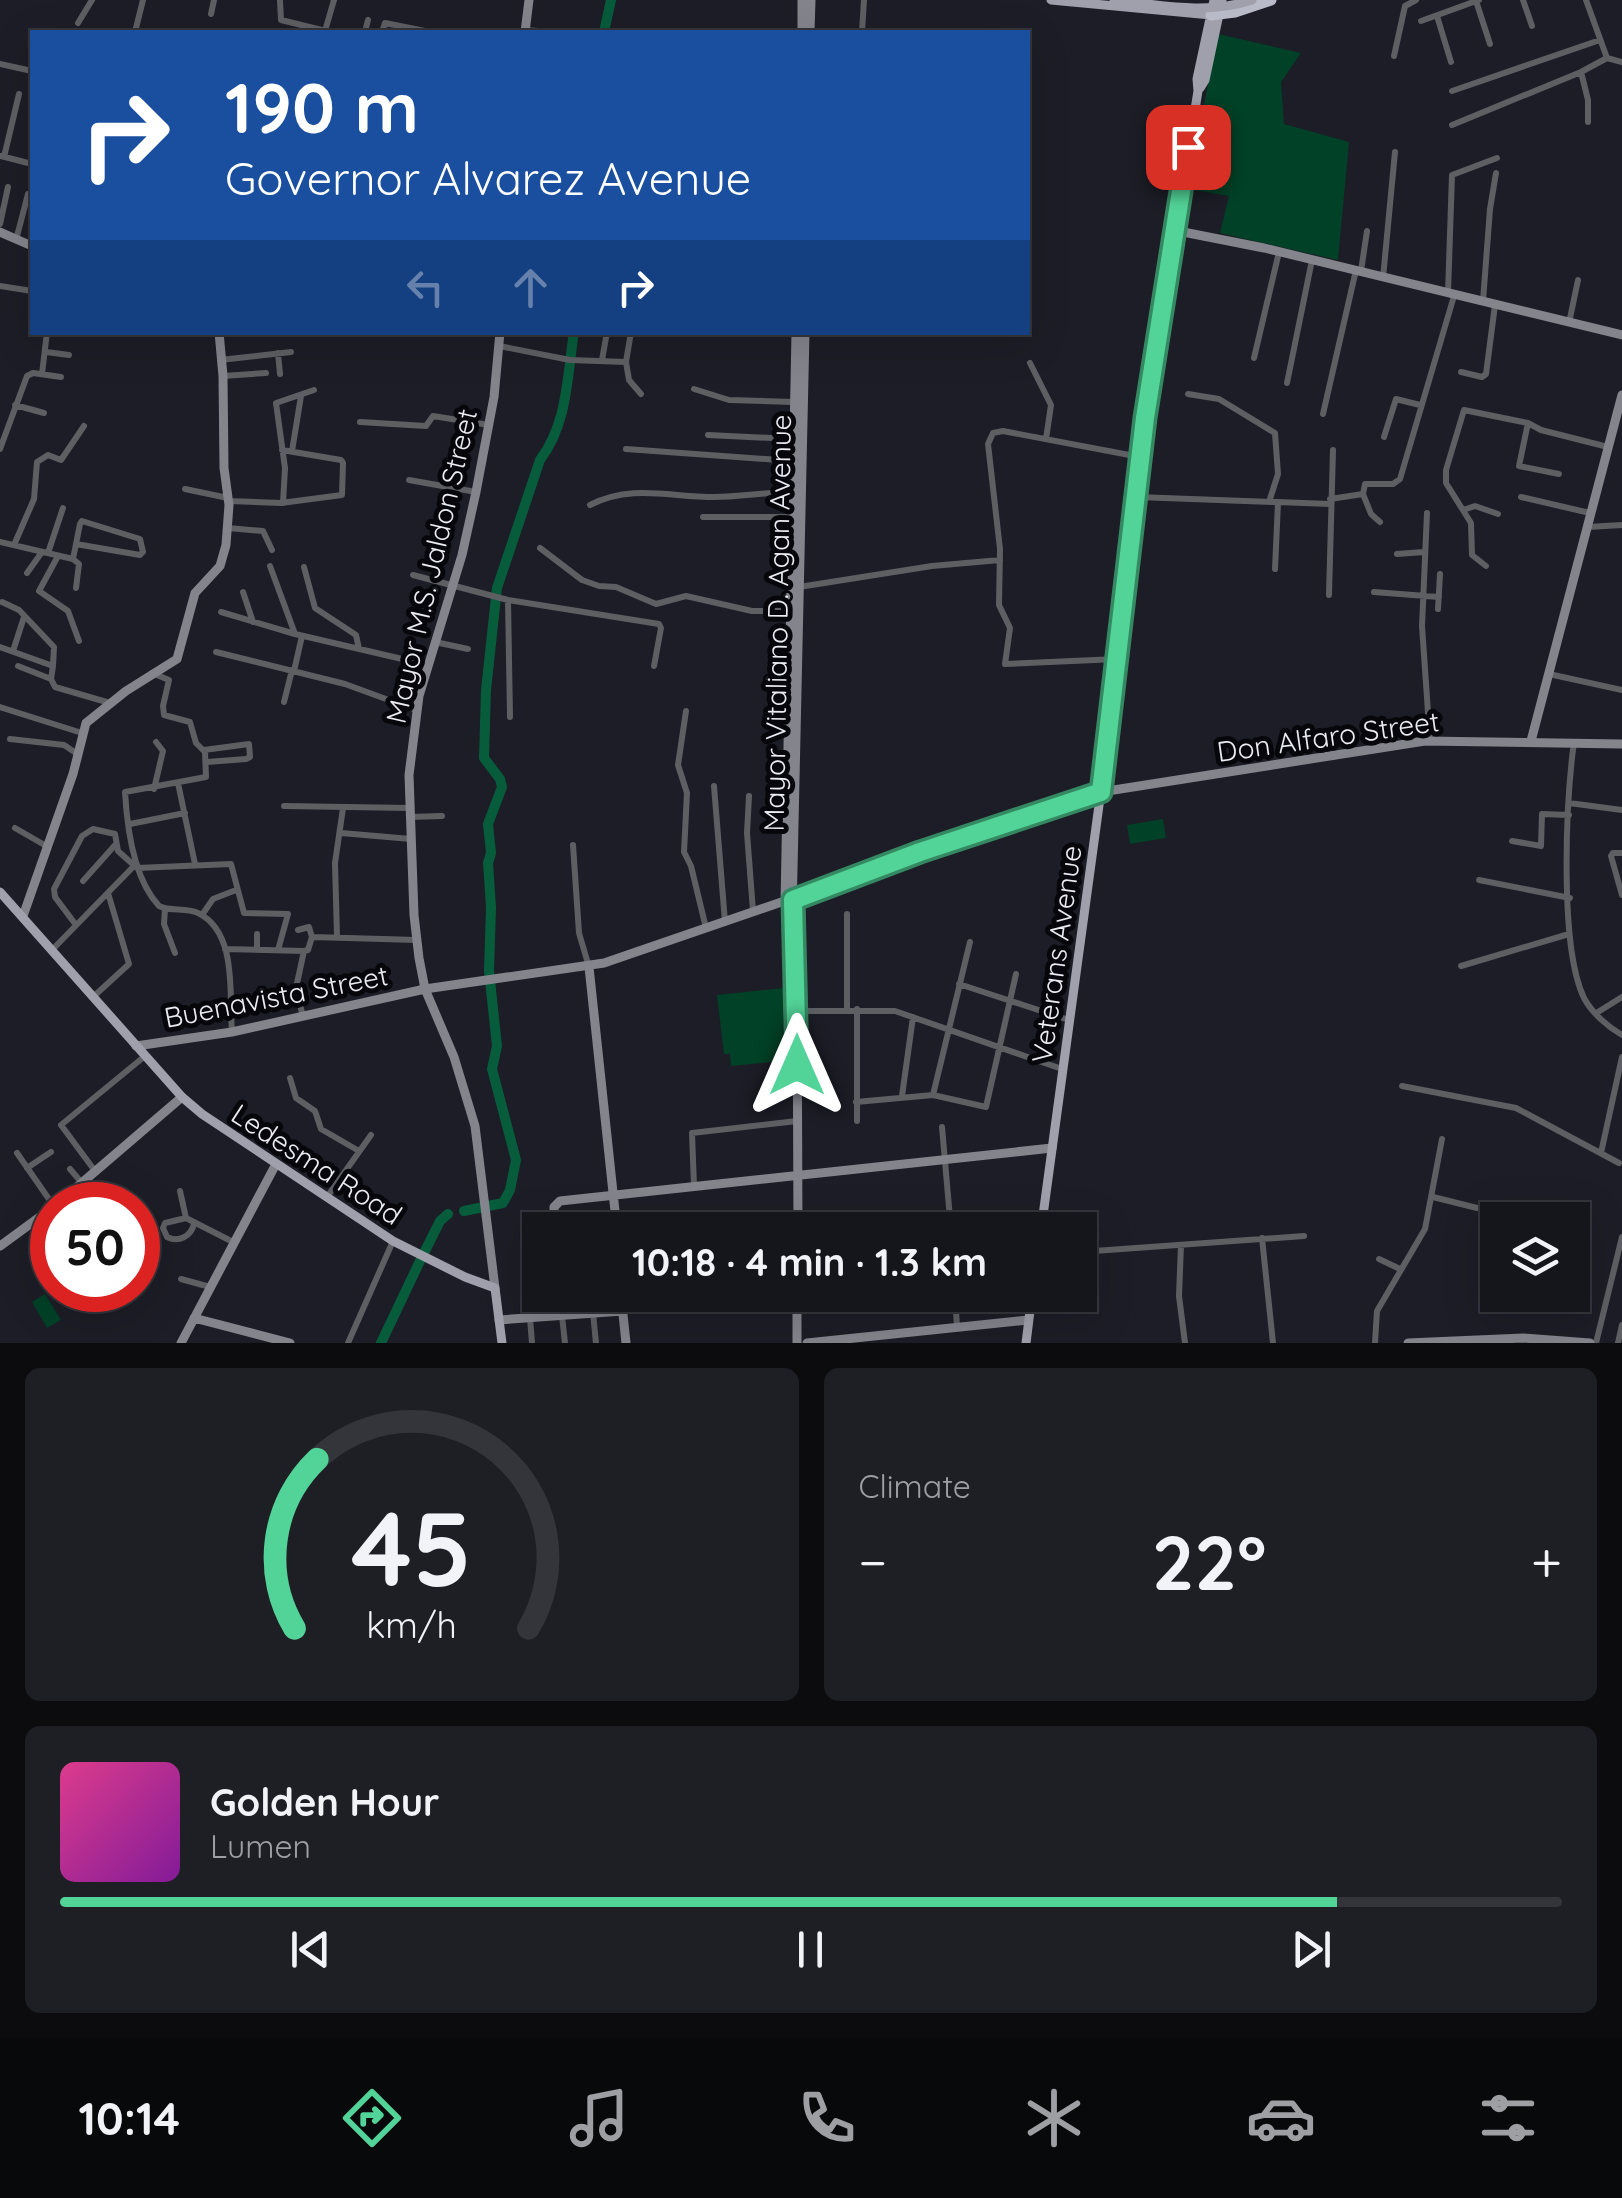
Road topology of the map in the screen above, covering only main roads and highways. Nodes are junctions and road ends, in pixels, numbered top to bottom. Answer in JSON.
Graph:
{"nodes":[{"id":1,"x":802,"y":0,"type":"edge"},
{"id":2,"x":811,"y":0,"type":"edge"},
{"id":3,"x":1051,"y":0,"type":"edge"},
{"id":4,"x":1176,"y":0,"type":"edge"},
{"id":5,"x":1187,"y":0,"type":"edge"},
{"id":6,"x":1214,"y":0,"type":"edge"},
{"id":7,"x":1222,"y":0,"type":"edge"},
{"id":8,"x":1233,"y":0,"type":"edge"},
{"id":9,"x":1271,"y":0,"type":"edge"},
{"id":10,"x":530,"y":2,"type":"edge"},
{"id":11,"x":1120,"y":2,"type":"edge"},
{"id":12,"x":1250,"y":2,"type":"edge"},
{"id":13,"x":1155,"y":5,"type":"edge"},
{"id":14,"x":1186,"y":13,"type":"junction"},
{"id":15,"x":1215,"y":15,"type":"junction"},
{"id":16,"x":525,"y":30,"type":"edge"},
{"id":17,"x":802,"y":30,"type":"edge"},
{"id":18,"x":810,"y":30,"type":"edge"},
{"id":19,"x":0,"y":228,"type":"edge"},
{"id":20,"x":1174,"y":230,"type":"junction"},
{"id":21,"x":30,"y":245,"type":"edge"},
{"id":22,"x":219,"y":335,"type":"edge"},
{"id":23,"x":500,"y":335,"type":"edge"},
{"id":24,"x":796,"y":335,"type":"edge"},
{"id":25,"x":805,"y":335,"type":"edge"},
{"id":26,"x":1622,"y":335,"type":"edge"},
{"id":27,"x":799,"y":376,"type":"junction"},
{"id":28,"x":1622,"y":395,"type":"edge"},
{"id":29,"x":1617,"y":432,"type":"edge"},
{"id":30,"x":796,"y":518,"type":"junction"},
{"id":31,"x":793,"y":614,"type":"junction"},
{"id":32,"x":1530,"y":740,"type":"junction"},
{"id":33,"x":1622,"y":744,"type":"edge"},
{"id":34,"x":1101,"y":792,"type":"junction"},
{"id":35,"x":0,"y":892,"type":"edge"},
{"id":36,"x":789,"y":901,"type":"junction"},
{"id":37,"x":753,"y":912,"type":"joint"},
{"id":38,"x":23,"y":916,"type":"junction"},
{"id":39,"x":590,"y":967,"type":"junction"},
{"id":40,"x":425,"y":989,"type":"junction"},
{"id":41,"x":136,"y":1046,"type":"junction"},
{"id":42,"x":182,"y":1097,"type":"junction"},
{"id":43,"x":1052,"y":1148,"type":"junction"},
{"id":44,"x":276,"y":1164,"type":"junction"},
{"id":45,"x":798,"y":1178,"type":"junction"},
{"id":46,"x":84,"y":1182,"type":"edge"},
{"id":47,"x":616,"y":1196,"type":"junction"},
{"id":48,"x":556,"y":1212,"type":"edge"},
{"id":49,"x":617,"y":1212,"type":"edge"},
{"id":50,"x":798,"y":1212,"type":"edge"},
{"id":51,"x":1043,"y":1212,"type":"edge"},
{"id":52,"x":30,"y":1225,"type":"edge"},
{"id":53,"x":0,"y":1246,"type":"edge"},
{"id":54,"x":495,"y":1288,"type":"junction"},
{"id":55,"x":556,"y":1312,"type":"edge"},
{"id":56,"x":612,"y":1312,"type":"edge"},
{"id":57,"x":622,"y":1312,"type":"edge"},
{"id":58,"x":797,"y":1312,"type":"edge"},
{"id":59,"x":1029,"y":1312,"type":"edge"},
{"id":60,"x":557,"y":1316,"type":"junction"},
{"id":61,"x":194,"y":1318,"type":"junction"},
{"id":62,"x":500,"y":1320,"type":"junction"},
{"id":63,"x":1028,"y":1320,"type":"junction"},
{"id":64,"x":850,"y":1341,"type":"edge"},
{"id":65,"x":1482,"y":1341,"type":"edge"},
{"id":66,"x":180,"y":1343,"type":"edge"},
{"id":67,"x":290,"y":1343,"type":"edge"},
{"id":68,"x":502,"y":1343,"type":"edge"},
{"id":69,"x":626,"y":1343,"type":"edge"},
{"id":70,"x":797,"y":1343,"type":"edge"},
{"id":71,"x":807,"y":1343,"type":"edge"},
{"id":72,"x":1026,"y":1343,"type":"edge"},
{"id":73,"x":1408,"y":1343,"type":"edge"},
{"id":74,"x":1593,"y":1343,"type":"edge"}],
"edges":[{"from":1,"to":17,"type":"main road"},
{"from":2,"to":18,"type":"main road"},
{"from":3,"to":11,"type":"main road"},
{"from":4,"to":8,"type":"main road","bridge":true},
{"from":5,"to":14,"type":"main road"},
{"from":6,"to":15,"type":"main road"},
{"from":7,"to":15,"type":"main road"},
{"from":9,"to":12,"type":"highway"},
{"from":10,"to":16,"type":"main road"},
{"from":11,"to":12,"type":"main road","bridge":true},
{"from":11,"to":13,"type":"main road"},
{"from":12,"to":15,"type":"highway"},
{"from":13,"to":14,"type":"main road"},
{"from":14,"to":15,"type":"main road"},
{"from":15,"to":20,"type":"main road","name":"Veterans Avenue"},
{"from":19,"to":21,"type":"main road"},
{"from":20,"to":26,"type":"main road"},
{"from":20,"to":34,"type":"main road","name":"Veterans Avenue"},
{"from":22,"to":38,"type":"main road"},
{"from":23,"to":40,"type":"main road","name":"Mayor M.S. Jaldon Street"},
{"from":24,"to":27,"type":"main road","name":"Mayor Vitaliano D. Agan Avenue"},
{"from":25,"to":27,"type":"main road","name":"Mayor Vitaliano D. Agan Avenue"},
{"from":27,"to":30,"type":"main road","name":"Mayor Vitaliano D. Agan Avenue"},
{"from":27,"to":30,"type":"main road","name":"Mayor Vitaliano D. Agan Avenue"},
{"from":28,"to":29,"type":"main road"},
{"from":29,"to":32,"type":"main road"},
{"from":30,"to":31,"type":"main road","name":"Mayor Vitaliano D. Agan Avenue"},
{"from":30,"to":31,"type":"main road","name":"Mayor Vitaliano D. Agan Avenue"},
{"from":31,"to":36,"type":"main road","name":"Mayor Vitaliano D. Agan Avenue"},
{"from":32,"to":33,"type":"main road","name":"Don Alfaro Street"},
{"from":32,"to":34,"type":"main road","name":"Don Alfaro Street"},
{"from":34,"to":36,"type":"main road","name":"Don Alfaro Street"},
{"from":34,"to":43,"type":"main road","name":"Veterans Avenue"},
{"from":35,"to":38,"type":"main road","name":"Ledesma Road"},
{"from":36,"to":37,"type":"main road","name":"Don Alfaro Street"},
{"from":36,"to":45,"type":"main road","name":"Mayor Vitaliano D. Agan Avenue"},
{"from":37,"to":39,"type":"main road","name":"Buenavista Street"},
{"from":38,"to":41,"type":"main road","name":"Ledesma Road"},
{"from":39,"to":40,"type":"main road","name":"Buenavista Street"},
{"from":39,"to":47,"type":"main road"},
{"from":40,"to":41,"type":"main road","name":"Buenavista Street"},
{"from":40,"to":54,"type":"main road","name":"Mayor M.S. Jaldon Street"},
{"from":41,"to":42,"type":"main road","name":"Ledesma Road"},
{"from":42,"to":44,"type":"main road","name":"Ledesma Road"},
{"from":42,"to":46,"type":"main road"},
{"from":43,"to":45,"type":"main road"},
{"from":43,"to":51,"type":"main road","name":"Veterans Avenue"},
{"from":44,"to":54,"type":"main road","name":"Ledesma Road"},
{"from":44,"to":61,"type":"main road"},
{"from":45,"to":47,"type":"main road"},
{"from":45,"to":50,"type":"main road","name":"Mayor Vitaliano D. Agan Avenue"},
{"from":47,"to":48,"type":"main road"},
{"from":47,"to":49,"type":"main road"},
{"from":52,"to":53,"type":"main road"},
{"from":54,"to":62,"type":"main road"},
{"from":55,"to":60,"type":"main road"},
{"from":56,"to":60,"type":"main road"},
{"from":57,"to":69,"type":"main road"},
{"from":58,"to":70,"type":"main road"},
{"from":59,"to":63,"type":"main road"},
{"from":60,"to":62,"type":"main road"},
{"from":61,"to":66,"type":"main road"},
{"from":61,"to":67,"type":"main road"},
{"from":62,"to":68,"type":"main road"},
{"from":63,"to":64,"type":"main road"},
{"from":63,"to":72,"type":"main road"},
{"from":64,"to":71,"type":"main road"},
{"from":65,"to":73,"type":"main road"},
{"from":65,"to":74,"type":"main road"}]}
